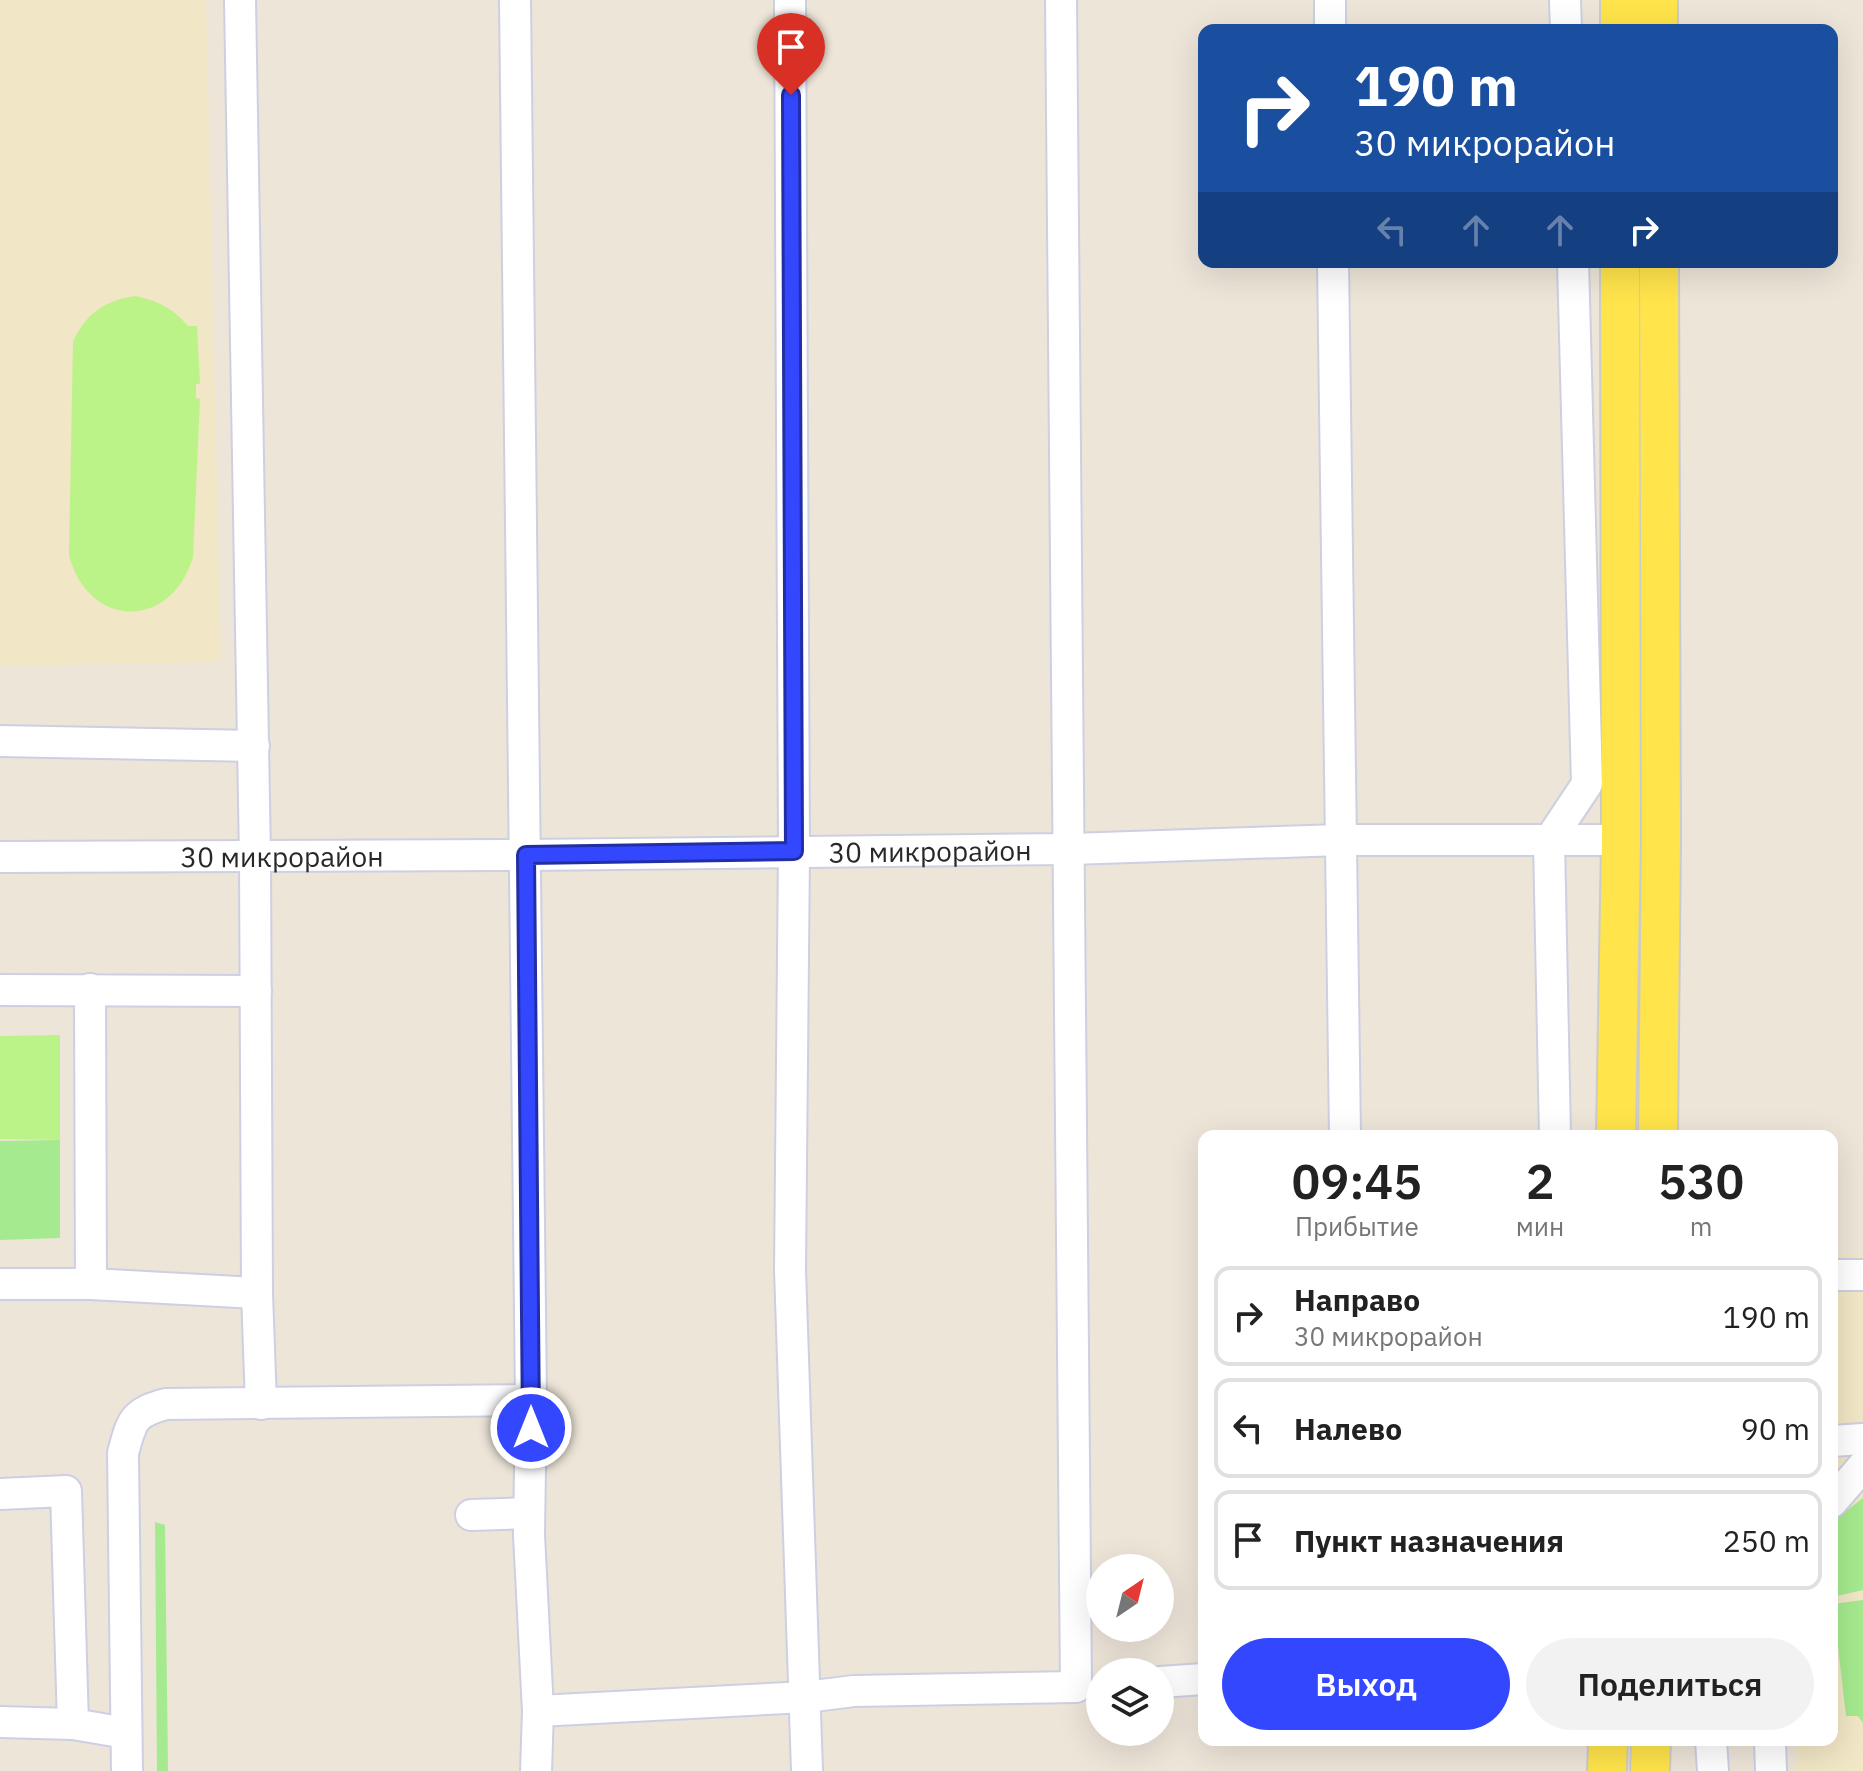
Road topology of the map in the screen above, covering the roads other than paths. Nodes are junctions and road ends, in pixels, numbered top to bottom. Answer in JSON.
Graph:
{"nodes":[{"id":1,"x":240,"y":0,"type":"edge"},
{"id":2,"x":515,"y":0,"type":"edge"},
{"id":3,"x":790,"y":0,"type":"edge"},
{"id":4,"x":1061,"y":0,"type":"edge"},
{"id":5,"x":1330,"y":0,"type":"edge"},
{"id":6,"x":1565,"y":0,"type":"edge"},
{"id":7,"x":1620,"y":0,"type":"edge"},
{"id":8,"x":1658,"y":0,"type":"edge"},
{"id":9,"x":1330,"y":24,"type":"edge"},
{"id":10,"x":1566,"y":24,"type":"edge"},
{"id":11,"x":1620,"y":24,"type":"edge"},
{"id":12,"x":1658,"y":24,"type":"edge"},
{"id":13,"x":1333,"y":268,"type":"edge"},
{"id":14,"x":1573,"y":268,"type":"edge"},
{"id":15,"x":1620,"y":268,"type":"edge"},
{"id":16,"x":1659,"y":268,"type":"edge"},
{"id":17,"x":0,"y":741,"type":"edge"},
{"id":18,"x":254,"y":746,"type":"junction"},
{"id":19,"x":1341,"y":840,"type":"junction"},
{"id":20,"x":1621,"y":840,"type":"junction"},
{"id":21,"x":1549,"y":841,"type":"junction"},
{"id":22,"x":1071,"y":849,"type":"junction"},
{"id":23,"x":794,"y":851,"type":"junction"},
{"id":24,"x":526,"y":855,"type":"junction"},
{"id":25,"x":0,"y":857,"type":"edge"},
{"id":26,"x":255,"y":858,"type":"junction"},
{"id":27,"x":90,"y":989,"type":"junction"},
{"id":28,"x":0,"y":990,"type":"edge"},
{"id":29,"x":256,"y":991,"type":"junction"},
{"id":30,"x":1345,"y":1130,"type":"edge"},
{"id":31,"x":1555,"y":1130,"type":"edge"},
{"id":32,"x":1616,"y":1130,"type":"edge"},
{"id":33,"x":1658,"y":1130,"type":"edge"},
{"id":34,"x":1838,"y":1275,"type":"edge"},
{"id":35,"x":1863,"y":1275,"type":"edge"},
{"id":36,"x":0,"y":1284,"type":"edge"},
{"id":37,"x":91,"y":1284,"type":"junction"},
{"id":38,"x":257,"y":1293,"type":"junction"},
{"id":39,"x":531,"y":1400,"type":"junction"},
{"id":40,"x":261,"y":1404,"type":"junction"},
{"id":41,"x":1863,"y":1439,"type":"edge"},
{"id":42,"x":1838,"y":1441,"type":"edge"},
{"id":43,"x":1863,"y":1466,"type":"edge"},
{"id":44,"x":0,"y":1494,"type":"edge"},
{"id":45,"x":1838,"y":1495,"type":"edge"},
{"id":46,"x":529,"y":1513,"type":"junction"},
{"id":47,"x":471,"y":1515,"type":"dead end"},
{"id":48,"x":1087,"y":1658,"type":"edge"},
{"id":49,"x":1198,"y":1679,"type":"edge"},
{"id":50,"x":1174,"y":1681,"type":"edge"},
{"id":51,"x":1086,"y":1686,"type":"edge"},
{"id":52,"x":806,"y":1697,"type":"junction"},
{"id":53,"x":538,"y":1711,"type":"junction"},
{"id":54,"x":0,"y":1722,"type":"edge"},
{"id":55,"x":73,"y":1724,"type":"junction"},
{"id":56,"x":126,"y":1733,"type":"junction"},
{"id":57,"x":1608,"y":1746,"type":"edge"},
{"id":58,"x":1651,"y":1746,"type":"edge"},
{"id":59,"x":1711,"y":1746,"type":"edge"},
{"id":60,"x":1770,"y":1746,"type":"edge"},
{"id":61,"x":127,"y":1771,"type":"edge"},
{"id":62,"x":536,"y":1771,"type":"edge"},
{"id":63,"x":807,"y":1771,"type":"edge"},
{"id":64,"x":1607,"y":1771,"type":"edge"},
{"id":65,"x":1650,"y":1771,"type":"edge"},
{"id":66,"x":1713,"y":1771,"type":"edge"},
{"id":67,"x":1771,"y":1771,"type":"edge"}],
"edges":[{"from":1,"to":18,"type":"street"},
{"from":2,"to":24,"type":"street"},
{"from":3,"to":23,"type":"street"},
{"from":4,"to":22,"type":"street"},
{"from":5,"to":9,"type":"street"},
{"from":6,"to":10,"type":"street"},
{"from":7,"to":11,"type":"main road"},
{"from":8,"to":12,"type":"main road"},
{"from":13,"to":19,"type":"street"},
{"from":14,"to":21,"type":"street"},
{"from":15,"to":20,"type":"main road"},
{"from":16,"to":33,"type":"main road"},
{"from":17,"to":18,"type":"street"},
{"from":18,"to":26,"type":"street"},
{"from":19,"to":21,"type":"street","name":"30 микрорайон"},
{"from":19,"to":22,"type":"street","name":"30 микрорайон"},
{"from":19,"to":30,"type":"street"},
{"from":20,"to":21,"type":"street","name":"30 микрорайон"},
{"from":20,"to":32,"type":"main road"},
{"from":21,"to":31,"type":"street"},
{"from":22,"to":23,"type":"street","name":"30 микрорайон"},
{"from":22,"to":48,"type":"street"},
{"from":23,"to":24,"type":"street","name":"30 микрорайон"},
{"from":23,"to":52,"type":"street"},
{"from":24,"to":26,"type":"street","name":"30 микрорайон"},
{"from":24,"to":39,"type":"street"},
{"from":25,"to":26,"type":"street","name":"30 микрорайон"},
{"from":26,"to":29,"type":"street"},
{"from":27,"to":28,"type":"street"},
{"from":27,"to":29,"type":"street"},
{"from":27,"to":37,"type":"street"},
{"from":29,"to":38,"type":"street"},
{"from":34,"to":35,"type":"street"},
{"from":36,"to":37,"type":"street"},
{"from":37,"to":38,"type":"street"},
{"from":38,"to":40,"type":"street"},
{"from":39,"to":40,"type":"street"},
{"from":39,"to":46,"type":"street"},
{"from":40,"to":56,"type":"street"},
{"from":41,"to":42,"type":"street"},
{"from":43,"to":45,"type":"street"},
{"from":44,"to":55,"type":"street"},
{"from":46,"to":47,"type":"street"},
{"from":46,"to":53,"type":"street"},
{"from":49,"to":50,"type":"street"},
{"from":51,"to":52,"type":"street"},
{"from":52,"to":53,"type":"street"},
{"from":52,"to":63,"type":"street"},
{"from":53,"to":62,"type":"street"},
{"from":54,"to":55,"type":"street"},
{"from":55,"to":56,"type":"street"},
{"from":56,"to":61,"type":"street"},
{"from":57,"to":64,"type":"main road"},
{"from":58,"to":65,"type":"main road"},
{"from":59,"to":66,"type":"street"},
{"from":60,"to":67,"type":"street"}]}
